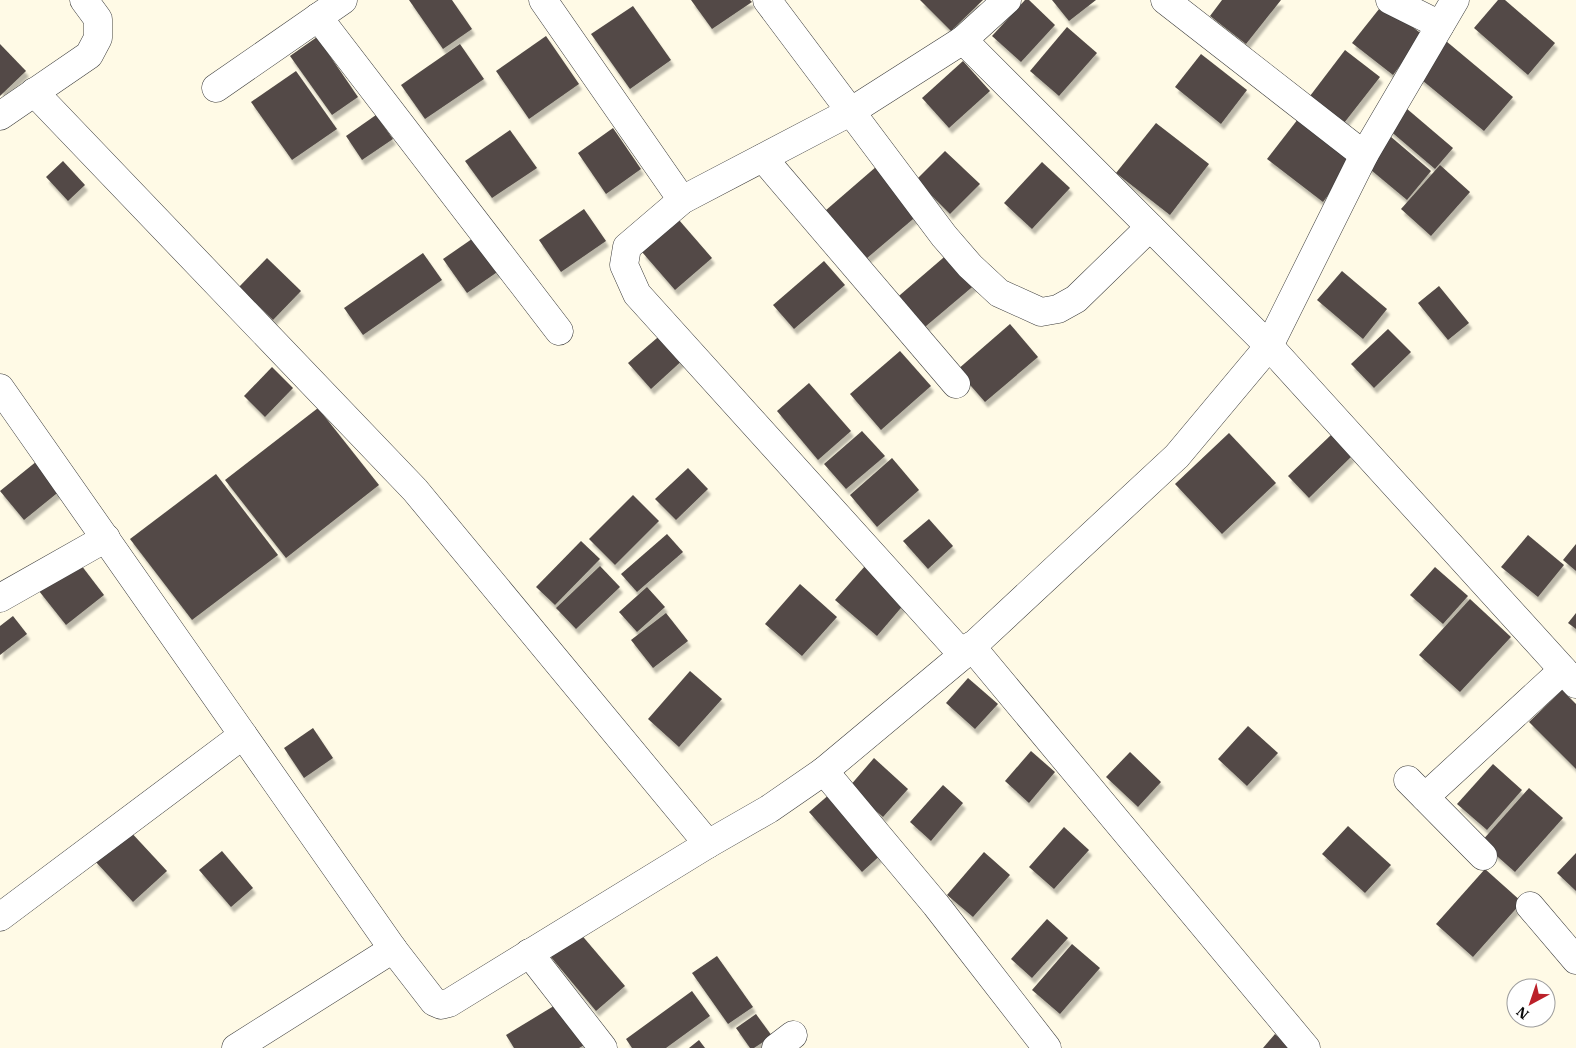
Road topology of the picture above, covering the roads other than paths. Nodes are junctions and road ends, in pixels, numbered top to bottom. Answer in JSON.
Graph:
{"nodes":[{"id":1,"x":84,"y":0,"type":"edge"},
{"id":2,"x":343,"y":0,"type":"edge"},
{"id":3,"x":543,"y":0,"type":"edge"},
{"id":4,"x":767,"y":0,"type":"edge"},
{"id":5,"x":1007,"y":0,"type":"edge"},
{"id":6,"x":1165,"y":0,"type":"edge"},
{"id":7,"x":1390,"y":0,"type":"edge"},
{"id":8,"x":1455,"y":0,"type":"edge"},
{"id":9,"x":318,"y":17,"type":"junction"},
{"id":10,"x":1440,"y":25,"type":"junction"},
{"id":11,"x":963,"y":40,"type":"junction"},
{"id":12,"x":216,"y":88,"type":"dead end"},
{"id":13,"x":34,"y":92,"type":"junction"},
{"id":14,"x":850,"y":112,"type":"junction"},
{"id":15,"x":0,"y":116,"type":"edge"},
{"id":16,"x":1364,"y":155,"type":"junction"},
{"id":17,"x":763,"y":158,"type":"junction"},
{"id":18,"x":682,"y":200,"type":"junction"},
{"id":19,"x":1150,"y":227,"type":"junction"},
{"id":20,"x":559,"y":331,"type":"dead end"},
{"id":21,"x":1269,"y":346,"type":"junction"},
{"id":22,"x":956,"y":384,"type":"dead end"},
{"id":23,"x":0,"y":388,"type":"edge"},
{"id":24,"x":106,"y":538,"type":"junction"},
{"id":25,"x":0,"y":598,"type":"edge"},
{"id":26,"x":967,"y":651,"type":"junction"},
{"id":27,"x":1570,"y":677,"type":"edge"},
{"id":28,"x":243,"y":735,"type":"junction"},
{"id":29,"x":824,"y":771,"type":"junction"},
{"id":30,"x":708,"y":844,"type":"junction"},
{"id":31,"x":1483,"y":856,"type":"dead end"},
{"id":32,"x":1530,"y":906,"type":"dead end"},
{"id":33,"x":0,"y":917,"type":"edge"},
{"id":34,"x":393,"y":949,"type":"junction"},
{"id":35,"x":529,"y":953,"type":"junction"},
{"id":36,"x":1576,"y":960,"type":"edge"},
{"id":37,"x":236,"y":1048,"type":"edge"},
{"id":38,"x":603,"y":1048,"type":"edge"},
{"id":39,"x":1047,"y":1048,"type":"edge"},
{"id":40,"x":1306,"y":1048,"type":"edge"}],
"edges":[{"from":1,"to":13,"type":"street"},
{"from":2,"to":9,"type":"street"},
{"from":3,"to":18,"type":"street"},
{"from":4,"to":14,"type":"street"},
{"from":5,"to":11,"type":"street"},
{"from":6,"to":16,"type":"street"},
{"from":7,"to":10,"type":"street"},
{"from":8,"to":10,"type":"street"},
{"from":9,"to":12,"type":"street"},
{"from":9,"to":20,"type":"street"},
{"from":10,"to":16,"type":"street"},
{"from":11,"to":14,"type":"street"},
{"from":11,"to":19,"type":"street"},
{"from":13,"to":15,"type":"street"},
{"from":13,"to":30,"type":"street"},
{"from":14,"to":17,"type":"street"},
{"from":14,"to":19,"type":"street"},
{"from":16,"to":21,"type":"street"},
{"from":17,"to":18,"type":"street"},
{"from":17,"to":22,"type":"street"},
{"from":18,"to":26,"type":"street"},
{"from":19,"to":21,"type":"street"},
{"from":21,"to":26,"type":"street"},
{"from":21,"to":27,"type":"street"},
{"from":23,"to":24,"type":"street"},
{"from":24,"to":25,"type":"street"},
{"from":24,"to":28,"type":"street"},
{"from":26,"to":29,"type":"street"},
{"from":26,"to":40,"type":"street"},
{"from":27,"to":31,"type":"street"},
{"from":28,"to":33,"type":"street"},
{"from":28,"to":34,"type":"street"},
{"from":29,"to":30,"type":"street"},
{"from":29,"to":39,"type":"street"},
{"from":30,"to":35,"type":"street"},
{"from":32,"to":36,"type":"street"},
{"from":34,"to":35,"type":"street"},
{"from":34,"to":37,"type":"street"},
{"from":35,"to":38,"type":"street"}]}
